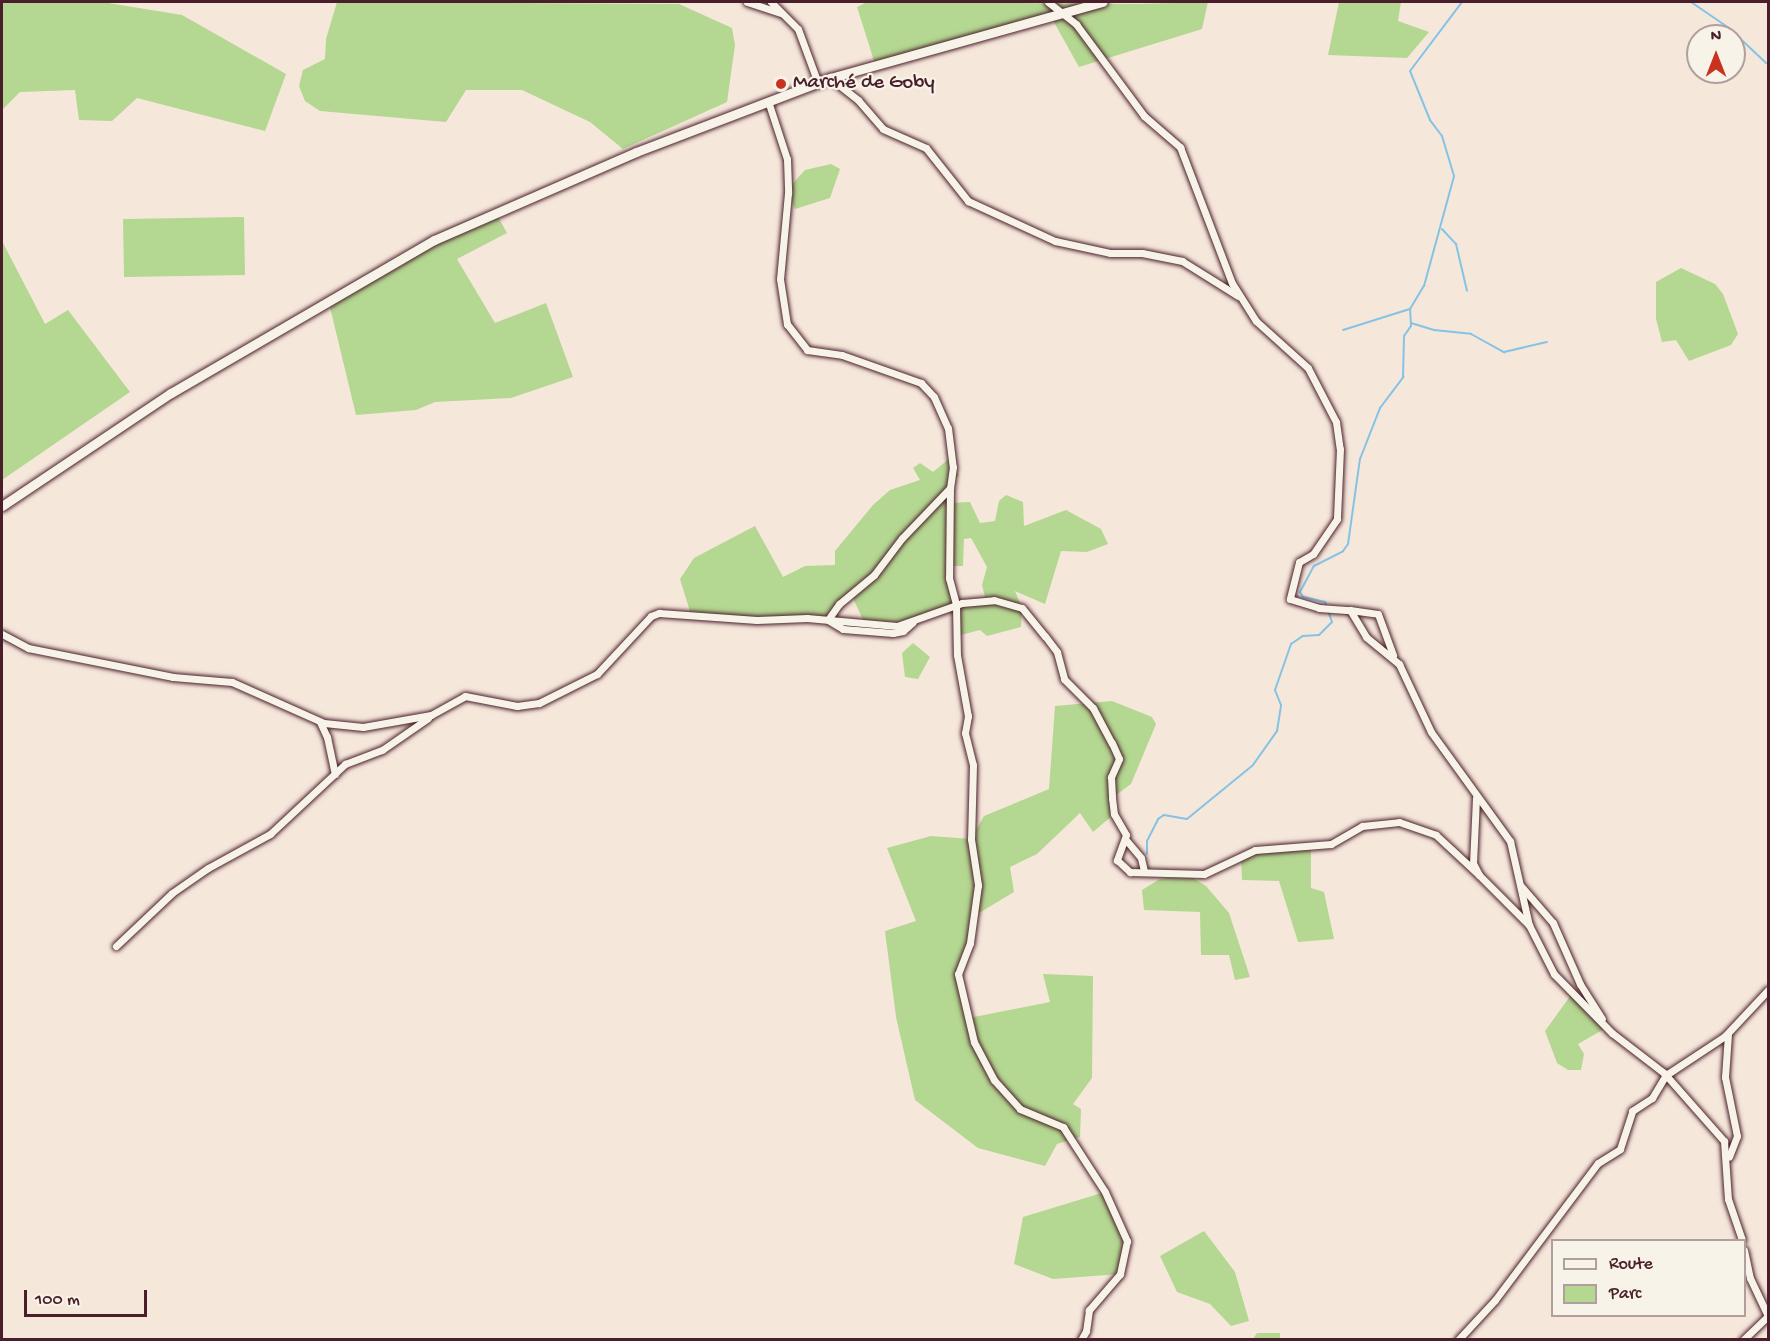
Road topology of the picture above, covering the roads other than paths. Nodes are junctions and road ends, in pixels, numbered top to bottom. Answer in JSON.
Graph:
{"nodes":[{"id":1,"x":747,"y":2,"type":"edge"},
{"id":2,"x":771,"y":2,"type":"edge"},
{"id":3,"x":1048,"y":2,"type":"edge"},
{"id":4,"x":1103,"y":2,"type":"edge"},
{"id":5,"x":1060,"y":13,"type":"junction"},
{"id":6,"x":786,"y":14,"type":"junction"},
{"id":7,"x":830,"y":78,"type":"junction"},
{"id":8,"x":818,"y":83,"type":"junction"},
{"id":9,"x":768,"y":102,"type":"junction"},
{"id":10,"x":1240,"y":298,"type":"junction"},
{"id":11,"x":950,"y":488,"type":"junction"},
{"id":12,"x":2,"y":506,"type":"edge"},
{"id":13,"x":956,"y":605,"type":"junction"},
{"id":14,"x":1350,"y":610,"type":"junction"},
{"id":15,"x":828,"y":620,"type":"junction"},
{"id":16,"x":2,"y":634,"type":"edge"},
{"id":17,"x":1393,"y":656,"type":"junction"},
{"id":18,"x":431,"y":715,"type":"junction"},
{"id":19,"x":319,"y":721,"type":"junction"},
{"id":20,"x":335,"y":774,"type":"junction"},
{"id":21,"x":1476,"y":798,"type":"junction"},
{"id":22,"x":1126,"y":840,"type":"junction"},
{"id":23,"x":1144,"y":871,"type":"junction"},
{"id":24,"x":1479,"y":875,"type":"junction"},
{"id":25,"x":1521,"y":885,"type":"junction"},
{"id":26,"x":1529,"y":925,"type":"junction"},
{"id":27,"x":116,"y":946,"type":"dead end"},
{"id":28,"x":1768,"y":990,"type":"edge"},
{"id":29,"x":1612,"y":1033,"type":"junction"},
{"id":30,"x":1728,"y":1034,"type":"junction"},
{"id":31,"x":1666,"y":1075,"type":"junction"},
{"id":32,"x":1726,"y":1165,"type":"junction"},
{"id":33,"x":1742,"y":1239,"type":"edge"},
{"id":34,"x":1746,"y":1259,"type":"edge"},
{"id":35,"x":1768,"y":1316,"type":"edge"},
{"id":36,"x":1081,"y":1340,"type":"edge"},
{"id":37,"x":1458,"y":1340,"type":"edge"},
{"id":38,"x":1743,"y":1340,"type":"edge"}],
"edges":[{"from":1,"to":6,"type":"street"},
{"from":2,"to":6,"type":"street"},
{"from":3,"to":5,"type":"street"},
{"from":4,"to":5,"type":"main road"},
{"from":5,"to":7,"type":"main road"},
{"from":5,"to":10,"type":"street"},
{"from":6,"to":8,"type":"street"},
{"from":7,"to":8,"type":"main road"},
{"from":7,"to":10,"type":"street"},
{"from":8,"to":9,"type":"main road"},
{"from":9,"to":11,"type":"street"},
{"from":9,"to":12,"type":"main road"},
{"from":10,"to":14,"type":"street"},
{"from":11,"to":13,"type":"street"},
{"from":11,"to":15,"type":"street"},
{"from":13,"to":15,"type":"street"},
{"from":13,"to":22,"type":"street"},
{"from":13,"to":36,"type":"street"},
{"from":14,"to":17,"type":"street"},
{"from":14,"to":17,"type":"street"},
{"from":15,"to":18,"type":"street"},
{"from":16,"to":19,"type":"street"},
{"from":17,"to":21,"type":"street"},
{"from":18,"to":19,"type":"street"},
{"from":18,"to":20,"type":"street"},
{"from":19,"to":20,"type":"street"},
{"from":20,"to":27,"type":"street"},
{"from":21,"to":24,"type":"street"},
{"from":21,"to":25,"type":"street"},
{"from":22,"to":23,"type":"street"},
{"from":22,"to":23,"type":"street"},
{"from":23,"to":24,"type":"street"},
{"from":24,"to":26,"type":"street"},
{"from":25,"to":26,"type":"street"},
{"from":25,"to":29,"type":"street"},
{"from":26,"to":29,"type":"street"},
{"from":28,"to":30,"type":"street"},
{"from":29,"to":31,"type":"street"},
{"from":30,"to":31,"type":"street"},
{"from":30,"to":32,"type":"street"},
{"from":31,"to":32,"type":"street"},
{"from":31,"to":37,"type":"street"},
{"from":32,"to":33,"type":"street"},
{"from":34,"to":35,"type":"street"},
{"from":35,"to":38,"type":"street"}]}
